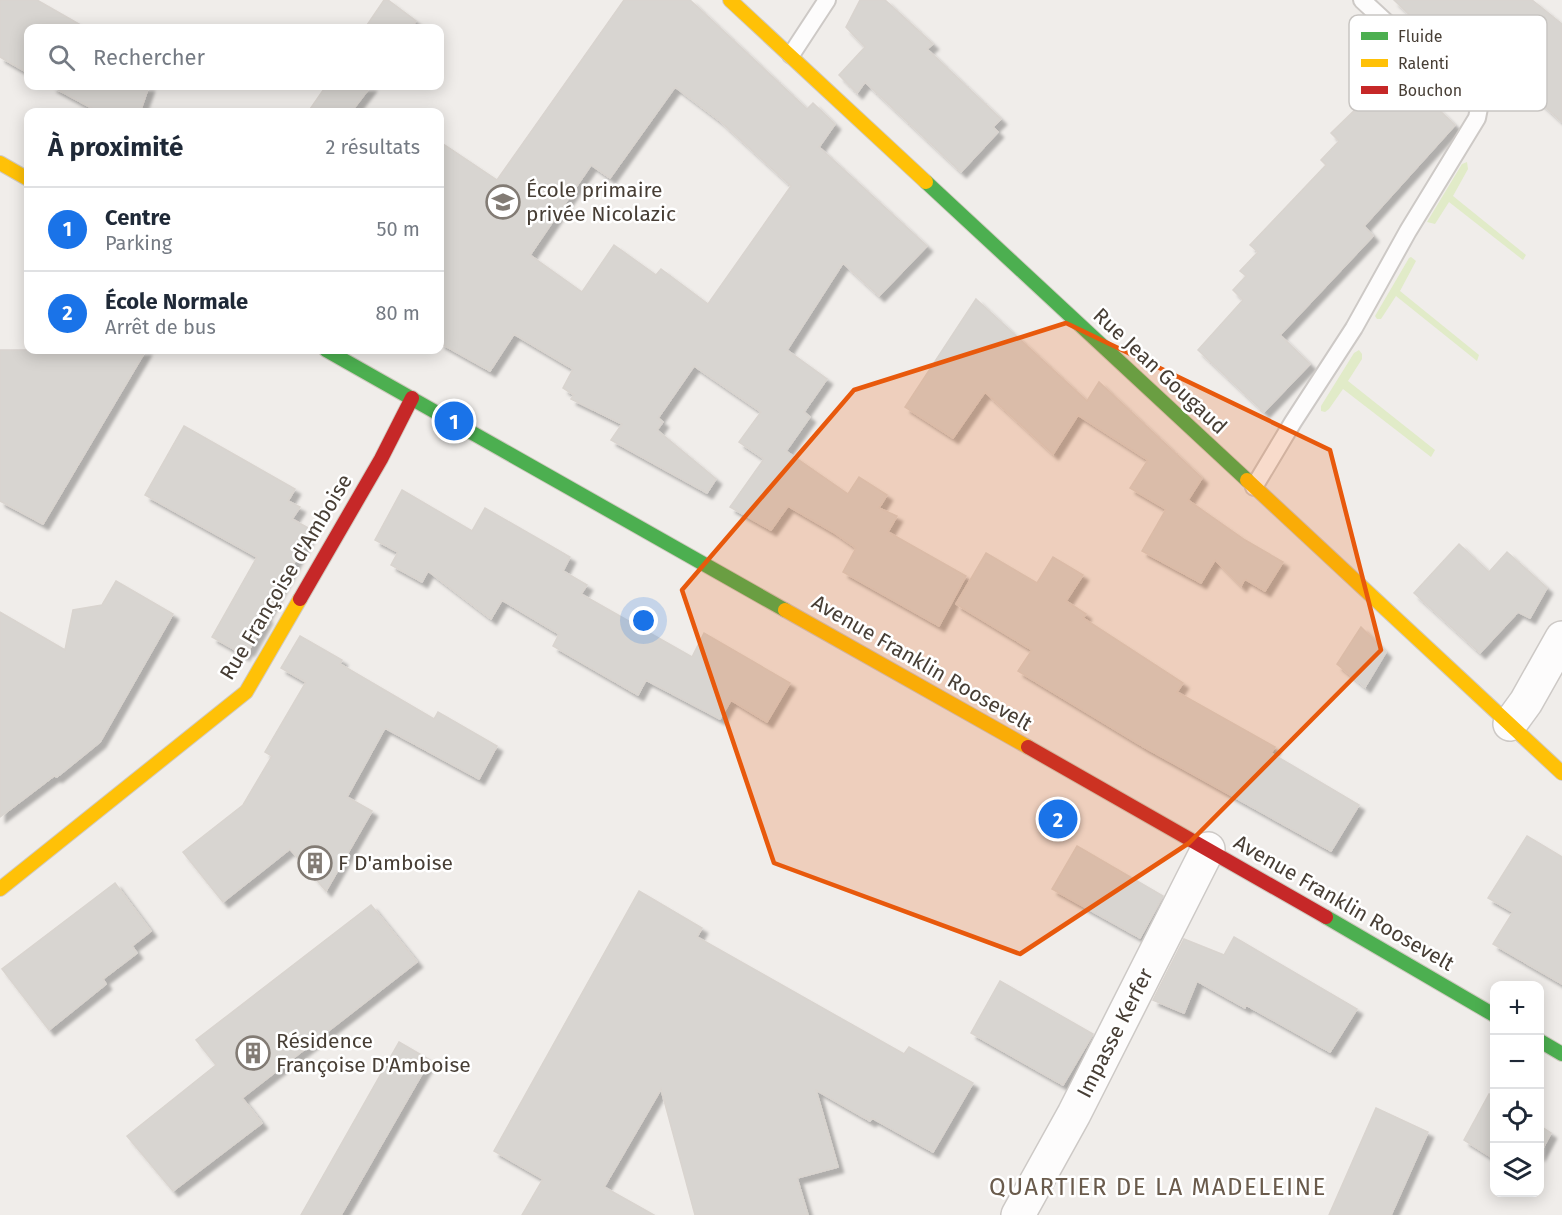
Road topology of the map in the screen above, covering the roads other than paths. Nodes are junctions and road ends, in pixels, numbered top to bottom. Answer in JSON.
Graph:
{"nodes":[{"id":1,"x":730,"y":0,"type":"edge"},
{"id":2,"x":827,"y":0,"type":"edge"},
{"id":3,"x":1362,"y":0,"type":"edge"},
{"id":4,"x":1378,"y":15,"type":"edge"},
{"id":5,"x":791,"y":55,"type":"junction"},
{"id":6,"x":1478,"y":111,"type":"edge"},
{"id":7,"x":0,"y":163,"type":"edge"},
{"id":8,"x":24,"y":177,"type":"edge"},
{"id":9,"x":333,"y":354,"type":"edge"},
{"id":10,"x":412,"y":398,"type":"junction"},
{"id":11,"x":1254,"y":487,"type":"junction"},
{"id":12,"x":1562,"y":638,"type":"edge"},
{"id":13,"x":1510,"y":724,"type":"junction"},
{"id":14,"x":1562,"y":772,"type":"edge"},
{"id":15,"x":1208,"y":849,"type":"junction"},
{"id":16,"x":0,"y":889,"type":"edge"},
{"id":17,"x":1490,"y":1013,"type":"edge"},
{"id":18,"x":1544,"y":1044,"type":"edge"},
{"id":19,"x":1562,"y":1054,"type":"edge"},
{"id":20,"x":1018,"y":1215,"type":"edge"}],
"edges":[{"from":1,"to":5,"type":"main road","name":"Rue Jean Gougaud"},
{"from":2,"to":5,"type":"lane"},
{"from":3,"to":4,"type":"lane"},
{"from":5,"to":11,"type":"main road","name":"Rue Jean Gougaud"},
{"from":6,"to":11,"type":"lane"},
{"from":7,"to":8,"type":"main road"},
{"from":9,"to":10,"type":"main road","name":"Avenue Franklin Roosevelt"},
{"from":10,"to":15,"type":"main road","name":"Avenue Franklin Roosevelt"},
{"from":10,"to":16,"type":"main road","name":"Rue Françoise d'Amboise"},
{"from":11,"to":13,"type":"main road","name":"Rue Jean Gougaud"},
{"from":12,"to":13,"type":"street"},
{"from":13,"to":14,"type":"main road","name":"Rue Jean Gougaud"},
{"from":15,"to":17,"type":"main road","name":"Avenue Franklin Roosevelt"},
{"from":15,"to":20,"type":"street","name":"Impasse Kerfer"},
{"from":18,"to":19,"type":"main road"}]}
